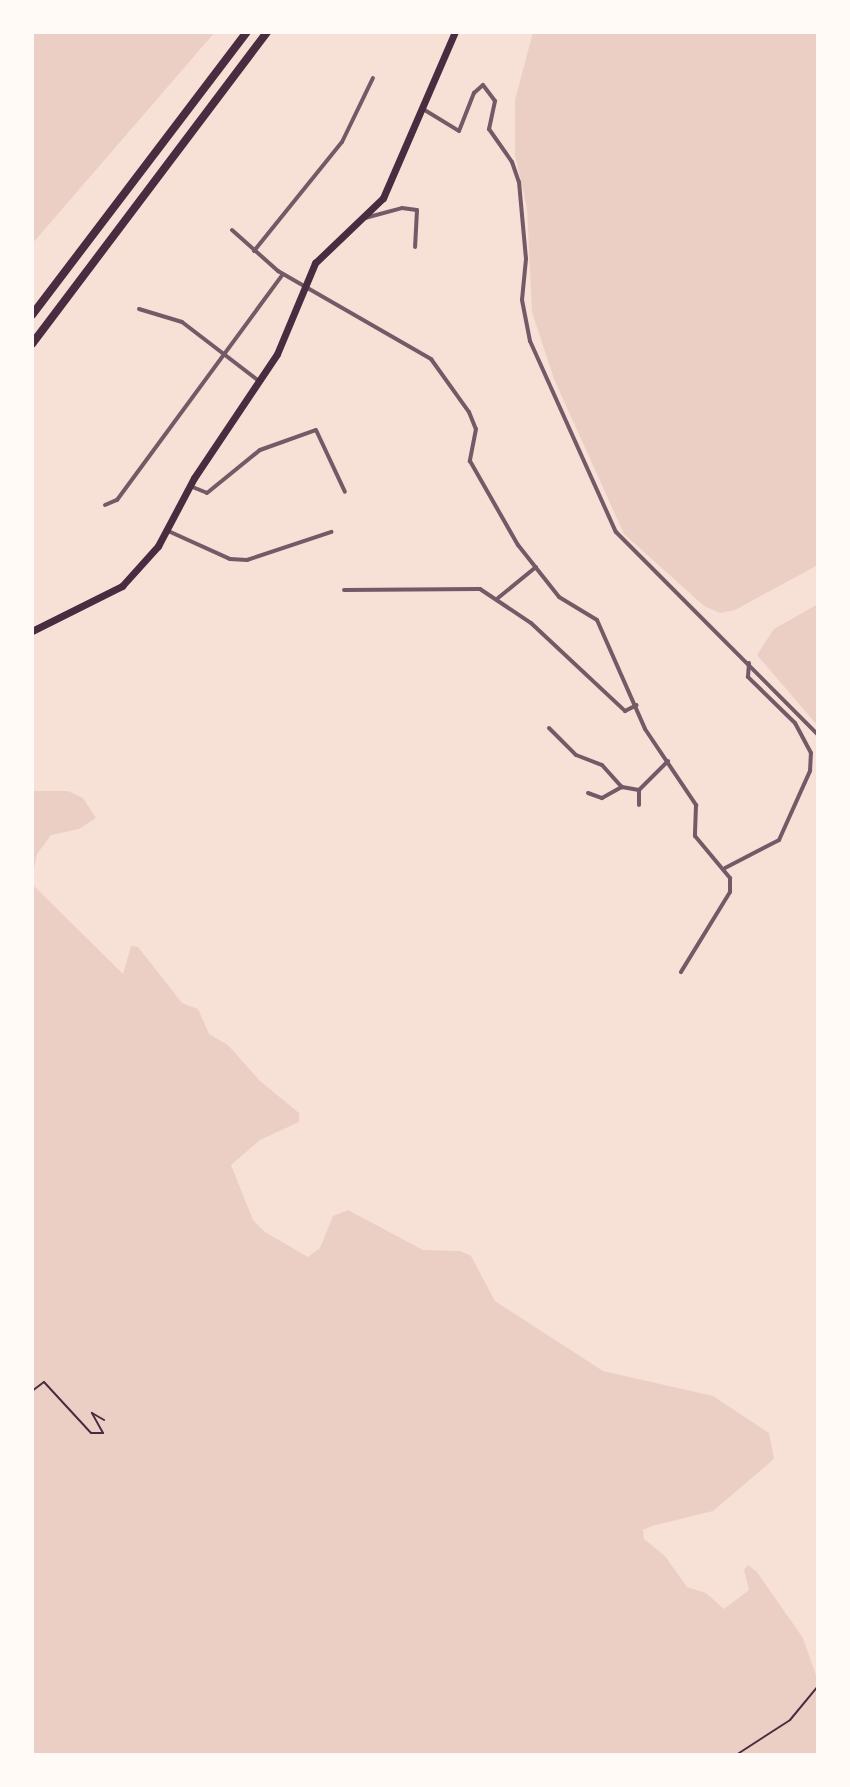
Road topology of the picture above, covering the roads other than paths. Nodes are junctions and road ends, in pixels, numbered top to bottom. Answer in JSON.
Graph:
{"nodes":[{"id":1,"x":247,"y":32,"type":"edge"},
{"id":2,"x":267,"y":32,"type":"edge"},
{"id":3,"x":455,"y":32,"type":"edge"},
{"id":4,"x":373,"y":78,"type":"dead end"},
{"id":5,"x":423,"y":109,"type":"junction"},
{"id":6,"x":365,"y":218,"type":"junction"},
{"id":7,"x":232,"y":230,"type":"dead end"},
{"id":8,"x":415,"y":247,"type":"dead end"},
{"id":9,"x":254,"y":251,"type":"junction"},
{"id":10,"x":284,"y":273,"type":"junction"},
{"id":11,"x":307,"y":284,"type":"junction"},
{"id":12,"x":139,"y":309,"type":"dead end"},
{"id":13,"x":32,"y":315,"type":"edge"},
{"id":14,"x":32,"y":344,"type":"edge"},
{"id":15,"x":226,"y":356,"type":"junction"},
{"id":16,"x":259,"y":381,"type":"junction"},
{"id":17,"x":190,"y":486,"type":"junction"},
{"id":18,"x":345,"y":492,"type":"dead end"},
{"id":19,"x":105,"y":505,"type":"dead end"},
{"id":20,"x":166,"y":530,"type":"junction"},
{"id":21,"x":331,"y":532,"type":"dead end"},
{"id":22,"x":536,"y":567,"type":"junction"},
{"id":23,"x":344,"y":590,"type":"dead end"},
{"id":24,"x":498,"y":598,"type":"junction"},
{"id":25,"x":32,"y":631,"type":"edge"},
{"id":26,"x":749,"y":662,"type":"junction"},
{"id":27,"x":637,"y":705,"type":"junction"},
{"id":28,"x":549,"y":728,"type":"dead end"},
{"id":29,"x":818,"y":735,"type":"edge"},
{"id":30,"x":668,"y":761,"type":"junction"},
{"id":31,"x":622,"y":787,"type":"junction"},
{"id":32,"x":639,"y":790,"type":"junction"},
{"id":33,"x":588,"y":793,"type":"dead end"},
{"id":34,"x":639,"y":805,"type":"dead end"},
{"id":35,"x":725,"y":868,"type":"junction"},
{"id":36,"x":681,"y":972,"type":"dead end"}],
"edges":[{"from":1,"to":13,"type":"highway"},
{"from":2,"to":14,"type":"highway"},
{"from":3,"to":5,"type":"main road"},
{"from":4,"to":9,"type":"street"},
{"from":5,"to":6,"type":"main road"},
{"from":5,"to":26,"type":"street"},
{"from":6,"to":8,"type":"street"},
{"from":6,"to":11,"type":"main road"},
{"from":7,"to":9,"type":"street"},
{"from":9,"to":10,"type":"street"},
{"from":10,"to":11,"type":"street"},
{"from":10,"to":15,"type":"street"},
{"from":11,"to":16,"type":"main road"},
{"from":11,"to":22,"type":"street"},
{"from":12,"to":15,"type":"street"},
{"from":15,"to":16,"type":"street"},
{"from":15,"to":19,"type":"street"},
{"from":16,"to":17,"type":"main road"},
{"from":17,"to":18,"type":"street"},
{"from":17,"to":20,"type":"main road"},
{"from":20,"to":21,"type":"street"},
{"from":20,"to":25,"type":"main road"},
{"from":22,"to":24,"type":"street"},
{"from":22,"to":27,"type":"street"},
{"from":23,"to":24,"type":"street"},
{"from":24,"to":27,"type":"street"},
{"from":26,"to":29,"type":"street"},
{"from":26,"to":35,"type":"street"},
{"from":27,"to":30,"type":"street"},
{"from":28,"to":31,"type":"street"},
{"from":30,"to":32,"type":"street"},
{"from":30,"to":35,"type":"street"},
{"from":31,"to":32,"type":"street"},
{"from":31,"to":33,"type":"street"},
{"from":32,"to":34,"type":"street"},
{"from":35,"to":36,"type":"street"}]}
